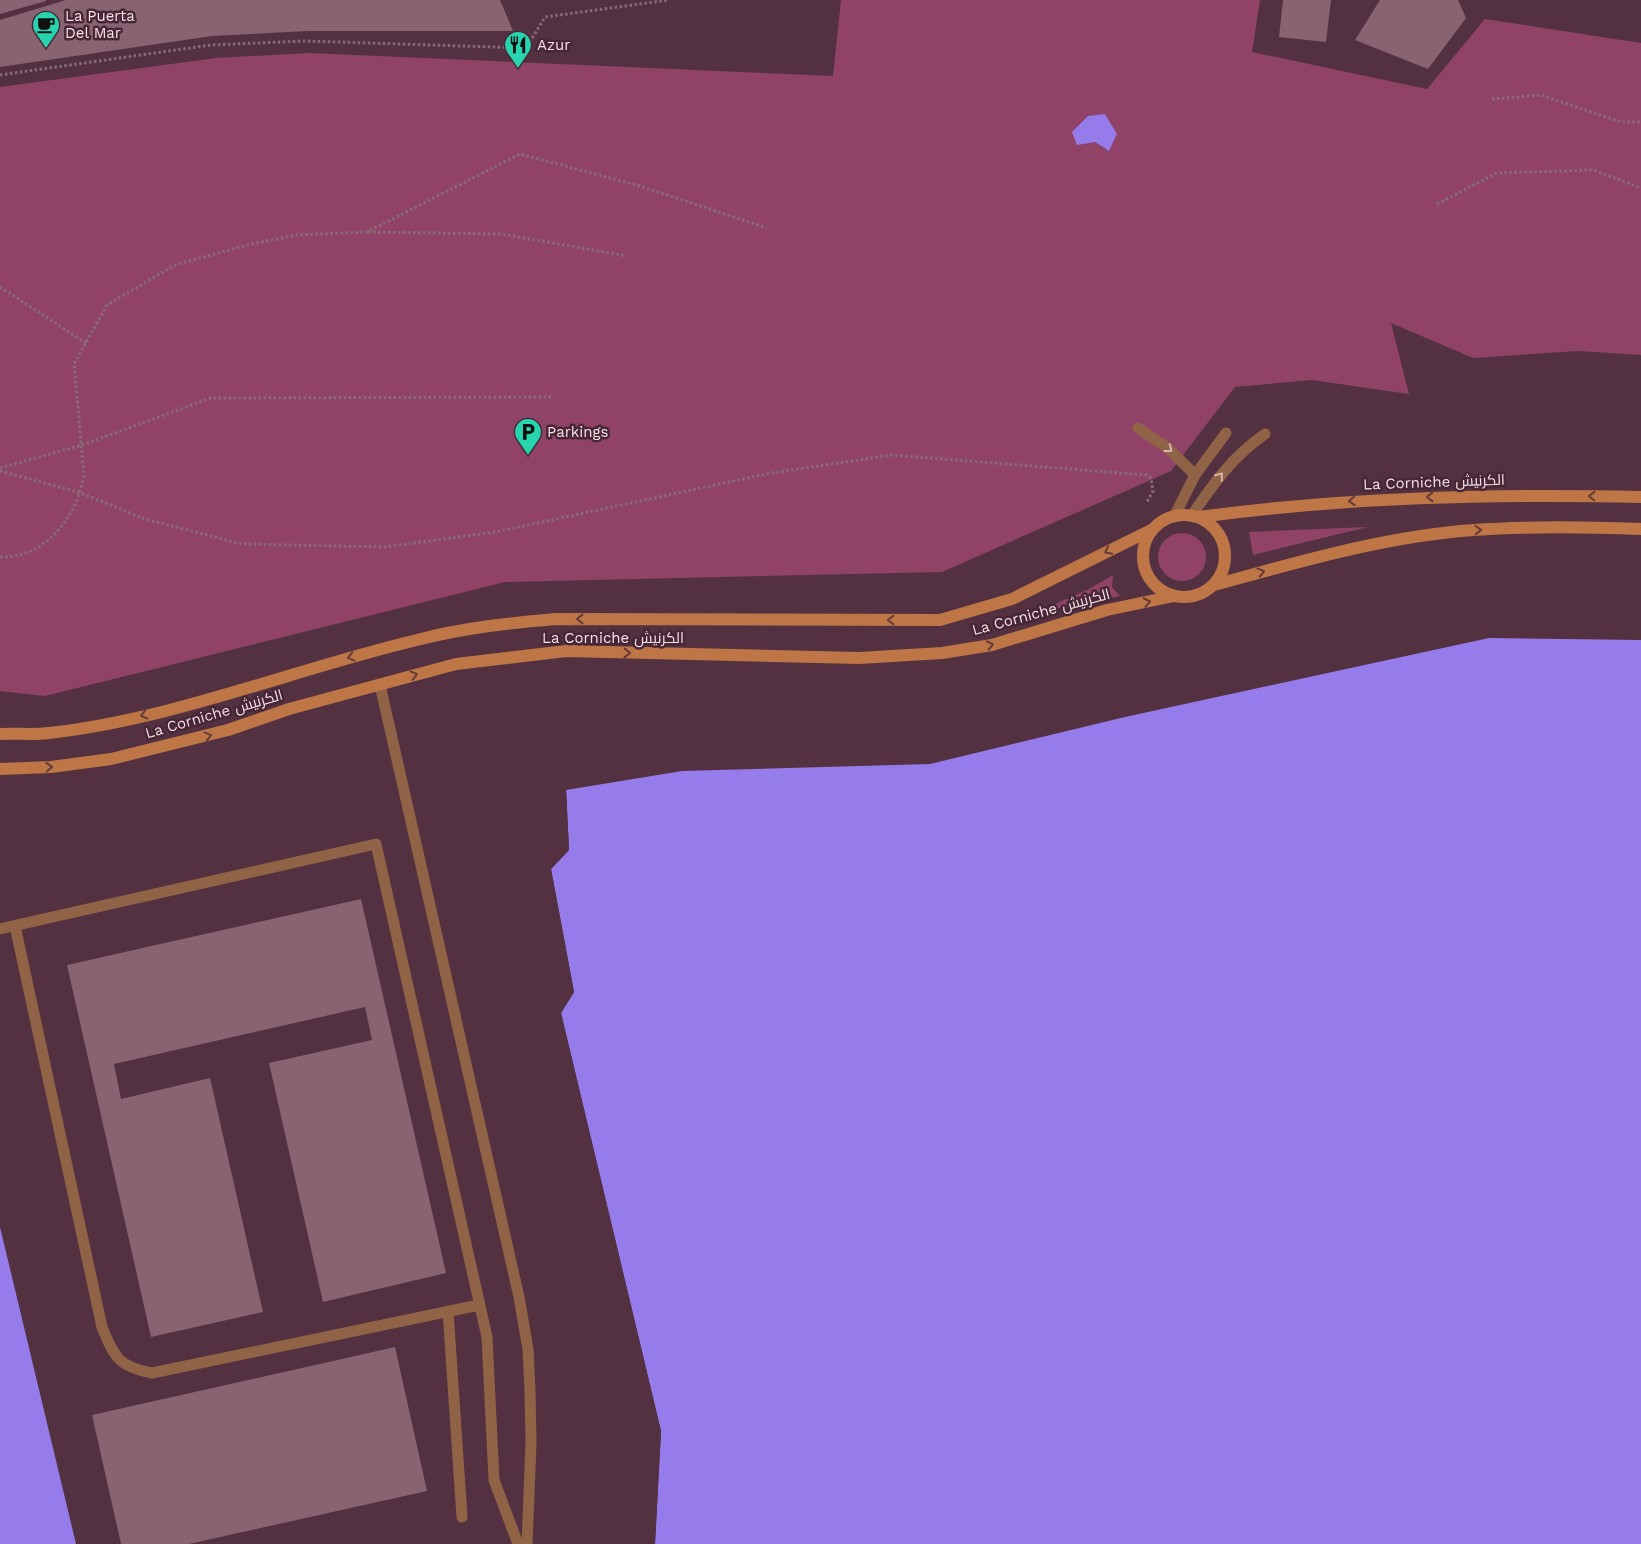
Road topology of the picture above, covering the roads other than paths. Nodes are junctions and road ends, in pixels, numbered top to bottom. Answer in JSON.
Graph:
{"nodes":[{"id":1,"x":1138,"y":428,"type":"dead end"},
{"id":2,"x":1226,"y":433,"type":"dead end"},
{"id":3,"x":1265,"y":434,"type":"dead end"},
{"id":4,"x":1195,"y":475,"type":"junction"},
{"id":5,"x":1641,"y":497,"type":"edge"},
{"id":6,"x":1175,"y":515,"type":"junction"},
{"id":7,"x":1195,"y":516,"type":"junction"},
{"id":8,"x":1641,"y":529,"type":"edge"},
{"id":9,"x":1151,"y":530,"type":"junction"},
{"id":10,"x":1214,"y":585,"type":"junction"},
{"id":11,"x":1174,"y":596,"type":"junction"},
{"id":12,"x":380,"y":685,"type":"junction"},
{"id":13,"x":0,"y":734,"type":"edge"},
{"id":14,"x":0,"y":769,"type":"edge"},
{"id":15,"x":16,"y":926,"type":"junction"},
{"id":16,"x":0,"y":929,"type":"edge"},
{"id":17,"x":479,"y":1305,"type":"junction"},
{"id":18,"x":448,"y":1311,"type":"junction"},
{"id":19,"x":462,"y":1517,"type":"dead end"},
{"id":20,"x":518,"y":1544,"type":"edge"},
{"id":21,"x":527,"y":1544,"type":"edge"}],
"edges":[{"from":1,"to":4,"type":"lane","one_way":true},
{"from":2,"to":4,"type":"lane"},
{"from":7,"to":3,"type":"lane","one_way":true},
{"from":4,"to":6,"type":"lane"},
{"from":5,"to":7,"type":"main road","name":"La Corniche الكرنيش","one_way":true},
{"from":6,"to":7,"type":"main road"},
{"from":6,"to":9,"type":"main road"},
{"from":7,"to":10,"type":"main road"},
{"from":10,"to":8,"type":"main road","one_way":true},
{"from":9,"to":11,"type":"main road"},
{"from":9,"to":13,"type":"main road","name":"La Corniche الكرنيش","one_way":true},
{"from":10,"to":11,"type":"main road"},
{"from":12,"to":11,"type":"main road","name":"La Corniche الكرنيش","one_way":true},
{"from":14,"to":12,"type":"main road","name":"La Corniche الكرنيش","one_way":true},
{"from":12,"to":21,"type":"lane"},
{"from":15,"to":16,"type":"lane"},
{"from":15,"to":17,"type":"lane"},
{"from":15,"to":18,"type":"lane"},
{"from":17,"to":18,"type":"lane"},
{"from":17,"to":20,"type":"lane"},
{"from":18,"to":19,"type":"lane"}]}
